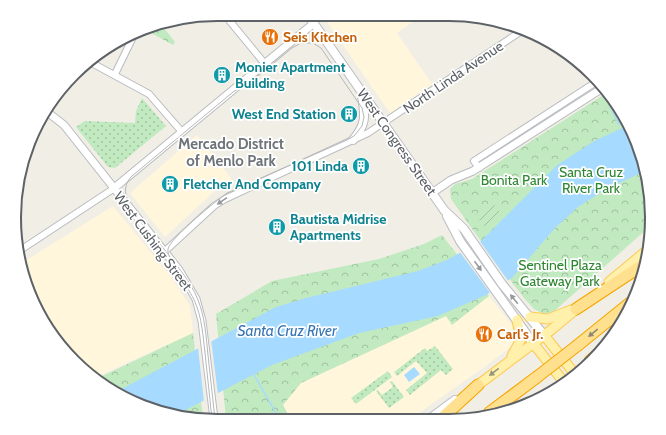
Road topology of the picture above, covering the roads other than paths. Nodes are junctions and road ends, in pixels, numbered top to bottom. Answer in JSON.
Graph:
{"nodes":[{"id":1,"x":230,"y":21,"type":"edge"},
{"id":2,"x":314,"y":23,"type":"joint"},
{"id":3,"x":518,"y":33,"type":"edge"},
{"id":4,"x":131,"y":41,"type":"edge"},
{"id":5,"x":95,"y":64,"type":"edge"},
{"id":6,"x":265,"y":64,"type":"junction"},
{"id":7,"x":115,"y":74,"type":"junction"},
{"id":8,"x":592,"y":84,"type":"edge"},
{"id":9,"x":598,"y":90,"type":"edge"},
{"id":10,"x":362,"y":92,"type":"junction"},
{"id":11,"x":50,"y":114,"type":"edge"},
{"id":12,"x":384,"y":123,"type":"junction"},
{"id":13,"x":182,"y":132,"type":"junction"},
{"id":14,"x":353,"y":140,"type":"junction"},
{"id":15,"x":479,"y":168,"type":"junction"},
{"id":16,"x":113,"y":189,"type":"junction"},
{"id":17,"x":432,"y":193,"type":"junction"},
{"id":18,"x":444,"y":210,"type":"junction"},
{"id":19,"x":24,"y":248,"type":"edge"},
{"id":20,"x":164,"y":252,"type":"junction"},
{"id":21,"x":641,"y":255,"type":"edge"},
{"id":22,"x":638,"y":268,"type":"edge"},
{"id":23,"x":576,"y":309,"type":"junction"},
{"id":24,"x":622,"y":309,"type":"edge"},
{"id":25,"x":530,"y":317,"type":"junction"},
{"id":26,"x":517,"y":320,"type":"junction"},
{"id":27,"x":544,"y":335,"type":"junction"},
{"id":28,"x":533,"y":343,"type":"junction"},
{"id":29,"x":509,"y":360,"type":"junction"},
{"id":30,"x":572,"y":370,"type":"edge"},
{"id":31,"x":561,"y":379,"type":"edge"},
{"id":32,"x":478,"y":385,"type":"junction"},
{"id":33,"x":496,"y":408,"type":"edge"},
{"id":34,"x":213,"y":414,"type":"edge"},
{"id":35,"x":437,"y":414,"type":"edge"},
{"id":36,"x":447,"y":414,"type":"edge"}],
"edges":[{"from":1,"to":6,"type":"street"},
{"from":2,"to":6,"type":"street"},
{"from":2,"to":10,"type":"main road","name":"West Congress Street"},
{"from":3,"to":12,"type":"street","name":"North Linda Avenue"},
{"from":4,"to":7,"type":"street"},
{"from":5,"to":7,"type":"street"},
{"from":6,"to":13,"type":"street"},
{"from":7,"to":13,"type":"street"},
{"from":8,"to":15,"type":"street"},
{"from":9,"to":15,"type":"street"},
{"from":10,"to":12,"type":"main road","name":"West Congress Street"},
{"from":10,"to":14,"type":"main road"},
{"from":11,"to":16,"type":"street","name":"West Cushing Street"},
{"from":12,"to":14,"type":"street","name":"North Linda Avenue"},
{"from":12,"to":17,"type":"main road","name":"West Congress Street"},
{"from":13,"to":16,"type":"street"},
{"from":14,"to":20,"type":"street","name":"North Linda Avenue","one_way":true},
{"from":15,"to":17,"type":"street"},
{"from":16,"to":19,"type":"street"},
{"from":16,"to":20,"type":"street","name":"West Cushing Street"},
{"from":17,"to":18,"type":"main road","name":"West Congress Street"},
{"from":25,"to":18,"type":"main road","name":"West Congress Street","one_way":true},
{"from":18,"to":26,"type":"main road","name":"West Congress Street","one_way":true},
{"from":20,"to":34,"type":"street","name":"West Cushing Street"},
{"from":21,"to":23,"type":"main road"},
{"from":22,"to":23,"type":"highway"},
{"from":23,"to":25,"type":"main road"},
{"from":23,"to":27,"type":"main road"},
{"from":24,"to":33,"type":"highway","one_way":true,"bridge":true},
{"from":25,"to":27,"type":"main road","name":"West Congress Street"},
{"from":26,"to":28,"type":"main road","name":"West Congress Street"},
{"from":26,"to":29,"type":"main road"},
{"from":27,"to":28,"type":"main road"},
{"from":27,"to":30,"type":"main road","name":"West Congress Street"},
{"from":28,"to":29,"type":"main road"},
{"from":28,"to":31,"type":"main road","name":"West Congress Street"},
{"from":29,"to":32,"type":"main road","one_way":true},
{"from":32,"to":35,"type":"main road"},
{"from":32,"to":36,"type":"highway"}]}
